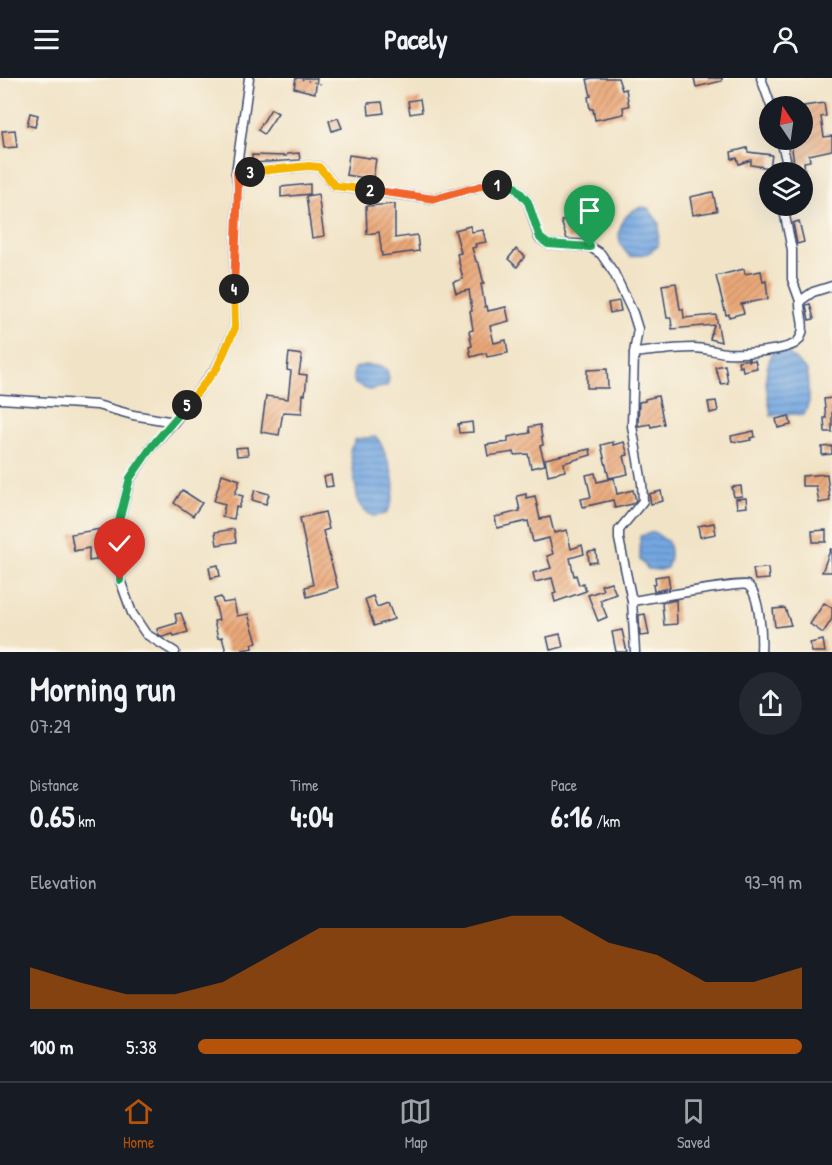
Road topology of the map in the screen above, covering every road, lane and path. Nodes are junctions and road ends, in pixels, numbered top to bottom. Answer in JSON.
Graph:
{"nodes":[{"id":1,"x":249,"y":78,"type":"edge"},
{"id":2,"x":296,"y":78,"type":"edge"},
{"id":3,"x":761,"y":78,"type":"edge"},
{"id":4,"x":325,"y":85,"type":"dead end"},
{"id":5,"x":767,"y":96,"type":"edge"},
{"id":6,"x":237,"y":173,"type":"junction"},
{"id":7,"x":785,"y":216,"type":"edge"},
{"id":8,"x":832,"y":286,"type":"edge"},
{"id":9,"x":800,"y":301,"type":"junction"},
{"id":10,"x":634,"y":353,"type":"junction"},
{"id":11,"x":0,"y":399,"type":"edge"},
{"id":12,"x":174,"y":422,"type":"junction"},
{"id":13,"x":632,"y":601,"type":"junction"},
{"id":14,"x":175,"y":652,"type":"edge"},
{"id":15,"x":635,"y":652,"type":"edge"},
{"id":16,"x":761,"y":652,"type":"edge"}],
"edges":[{"from":1,"to":6,"type":"street"},
{"from":2,"to":4,"type":"path"},
{"from":3,"to":5,"type":"street"},
{"from":6,"to":10,"type":"street"},
{"from":6,"to":12,"type":"street"},
{"from":7,"to":9,"type":"street"},
{"from":8,"to":9,"type":"street"},
{"from":9,"to":10,"type":"street"},
{"from":10,"to":13,"type":"street"},
{"from":11,"to":12,"type":"street"},
{"from":12,"to":14,"type":"street"},
{"from":13,"to":15,"type":"street"},
{"from":13,"to":16,"type":"street"}]}
